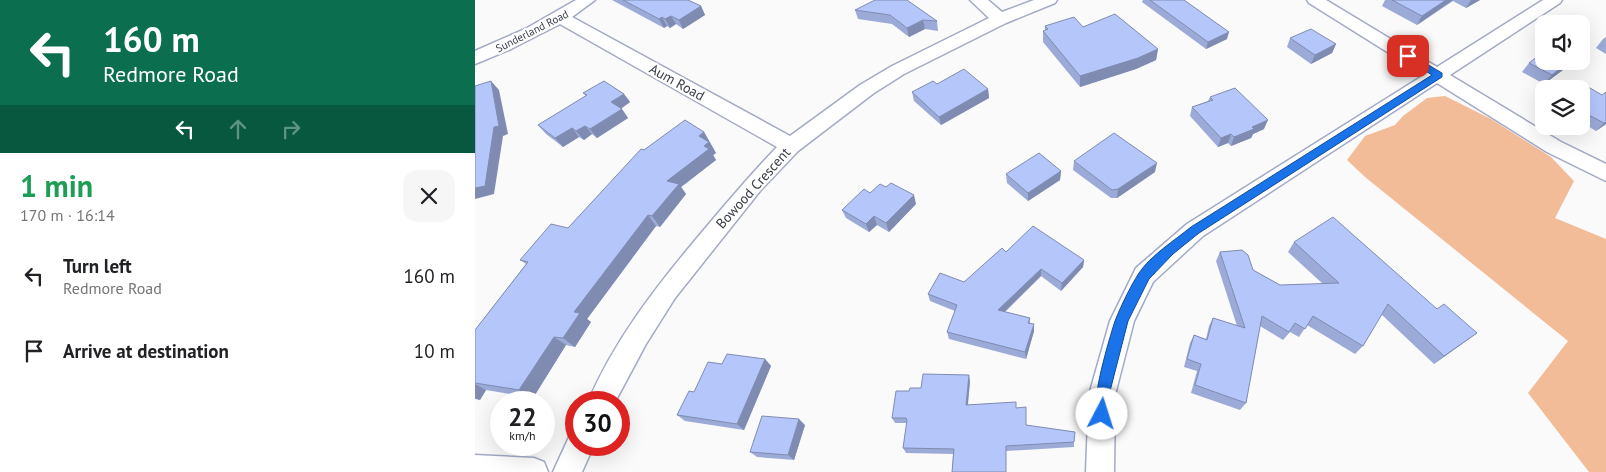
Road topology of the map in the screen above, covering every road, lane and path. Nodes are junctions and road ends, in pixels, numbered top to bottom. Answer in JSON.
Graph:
{"nodes":[{"id":1,"x":587,"y":0,"type":"edge"},
{"id":2,"x":978,"y":0,"type":"edge"},
{"id":3,"x":1049,"y":0,"type":"edge"},
{"id":4,"x":1315,"y":0,"type":"edge"},
{"id":5,"x":1554,"y":0,"type":"edge"},
{"id":6,"x":562,"y":18,"type":"junction"},
{"id":7,"x":999,"y":19,"type":"junction"},
{"id":8,"x":475,"y":58,"type":"edge"},
{"id":9,"x":1439,"y":75,"type":"junction"},
{"id":10,"x":791,"y":146,"type":"junction"},
{"id":11,"x":1606,"y":173,"type":"edge"},
{"id":12,"x":607,"y":391,"type":"edge"},
{"id":13,"x":575,"y":456,"type":"edge"},
{"id":14,"x":475,"y":469,"type":"edge"},
{"id":15,"x":534,"y":472,"type":"edge"},
{"id":16,"x":567,"y":472,"type":"edge"},
{"id":17,"x":1100,"y":472,"type":"edge"}],
"edges":[{"from":1,"to":6,"type":"street","name":"Sunderland Road"},
{"from":2,"to":7,"type":"street"},
{"from":3,"to":7,"type":"street","name":"Bowood Crescent"},
{"from":4,"to":9,"type":"street"},
{"from":5,"to":9,"type":"street"},
{"from":6,"to":8,"type":"street","name":"Sunderland Road"},
{"from":6,"to":10,"type":"street","name":"Aum Road"},
{"from":7,"to":10,"type":"street","name":"Bowood Crescent"},
{"from":9,"to":11,"type":"street"},
{"from":9,"to":17,"type":"street"},
{"from":10,"to":12,"type":"street","name":"Bowood Crescent"},
{"from":13,"to":16,"type":"street"},
{"from":14,"to":15,"type":"street"}]}
